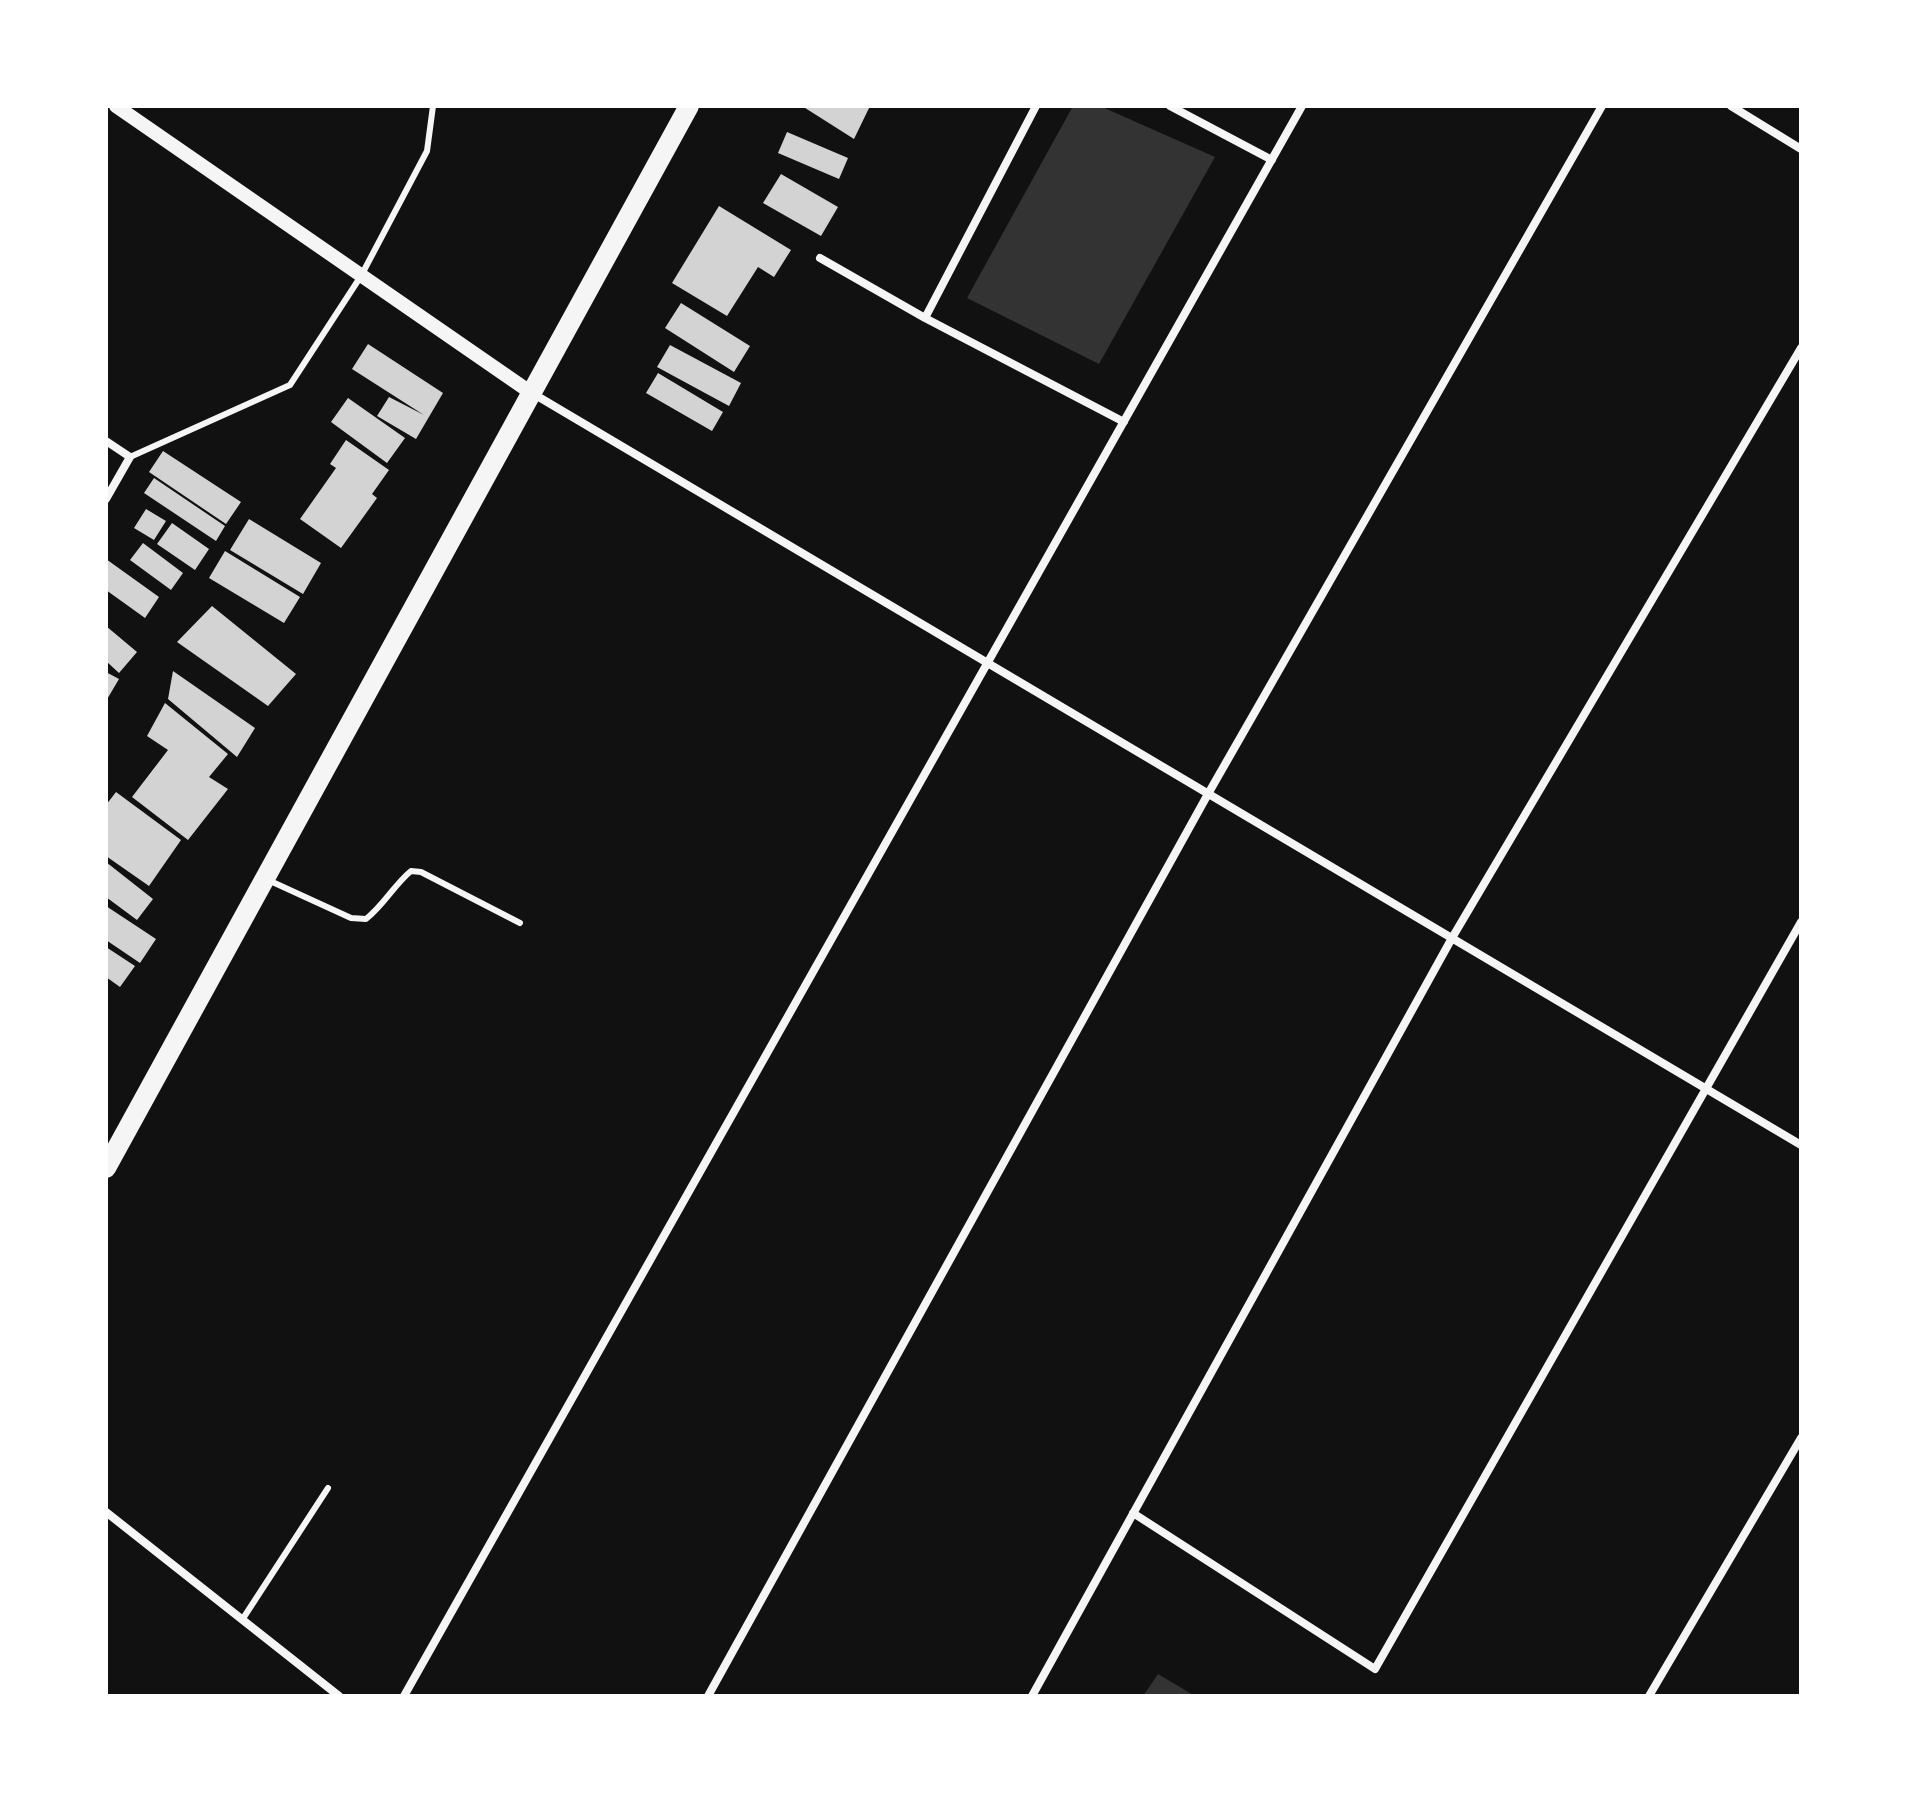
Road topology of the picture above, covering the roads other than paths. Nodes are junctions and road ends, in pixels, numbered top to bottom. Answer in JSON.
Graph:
{"nodes":[{"id":1,"x":116,"y":106,"type":"edge"},
{"id":2,"x":433,"y":106,"type":"edge"},
{"id":3,"x":689,"y":106,"type":"edge"},
{"id":4,"x":1036,"y":106,"type":"edge"},
{"id":5,"x":1170,"y":106,"type":"edge"},
{"id":6,"x":1302,"y":106,"type":"edge"},
{"id":7,"x":1602,"y":106,"type":"edge"},
{"id":8,"x":1731,"y":106,"type":"edge"},
{"id":9,"x":1801,"y":149,"type":"edge"},
{"id":10,"x":1272,"y":160,"type":"junction"},
{"id":11,"x":820,"y":258,"type":"dead end"},
{"id":12,"x":361,"y":276,"type":"junction"},
{"id":13,"x":925,"y":318,"type":"junction"},
{"id":14,"x":1801,"y":348,"type":"edge"},
{"id":15,"x":530,"y":392,"type":"junction"},
{"id":16,"x":1124,"y":422,"type":"junction"},
{"id":17,"x":106,"y":441,"type":"edge"},
{"id":18,"x":130,"y":457,"type":"junction"},
{"id":19,"x":106,"y":499,"type":"edge"},
{"id":20,"x":988,"y":663,"type":"junction"},
{"id":21,"x":1208,"y":794,"type":"junction"},
{"id":22,"x":264,"y":879,"type":"junction"},
{"id":23,"x":1801,"y":922,"type":"edge"},
{"id":24,"x":520,"y":923,"type":"dead end"},
{"id":25,"x":1452,"y":938,"type":"junction"},
{"id":26,"x":1706,"y":1089,"type":"junction"},
{"id":27,"x":1801,"y":1145,"type":"edge"},
{"id":28,"x":106,"y":1168,"type":"edge"},
{"id":29,"x":1801,"y":1438,"type":"edge"},
{"id":30,"x":328,"y":1488,"type":"dead end"},
{"id":31,"x":106,"y":1512,"type":"edge"},
{"id":32,"x":1133,"y":1513,"type":"junction"},
{"id":33,"x":242,"y":1620,"type":"junction"},
{"id":34,"x":339,"y":1696,"type":"edge"},
{"id":35,"x":404,"y":1696,"type":"edge"},
{"id":36,"x":708,"y":1696,"type":"edge"},
{"id":37,"x":1032,"y":1696,"type":"edge"},
{"id":38,"x":1649,"y":1696,"type":"edge"}],
"edges":[{"from":1,"to":12,"type":"street"},
{"from":2,"to":12,"type":"lane"},
{"from":3,"to":15,"type":"main road"},
{"from":4,"to":13,"type":"street"},
{"from":5,"to":10,"type":"street"},
{"from":6,"to":10,"type":"street"},
{"from":7,"to":21,"type":"street"},
{"from":8,"to":9,"type":"street"},
{"from":10,"to":16,"type":"street"},
{"from":11,"to":13,"type":"street"},
{"from":12,"to":15,"type":"street"},
{"from":12,"to":18,"type":"lane"},
{"from":13,"to":16,"type":"street"},
{"from":14,"to":25,"type":"street"},
{"from":15,"to":20,"type":"street"},
{"from":15,"to":22,"type":"main road"},
{"from":16,"to":20,"type":"street"},
{"from":17,"to":18,"type":"street"},
{"from":18,"to":19,"type":"street"},
{"from":20,"to":21,"type":"street"},
{"from":20,"to":35,"type":"street"},
{"from":21,"to":25,"type":"street"},
{"from":21,"to":36,"type":"street"},
{"from":22,"to":24,"type":"lane"},
{"from":22,"to":28,"type":"main road"},
{"from":23,"to":26,"type":"street"},
{"from":25,"to":26,"type":"street"},
{"from":25,"to":32,"type":"street"},
{"from":26,"to":27,"type":"street"},
{"from":26,"to":32,"type":"street"},
{"from":29,"to":38,"type":"street"},
{"from":30,"to":33,"type":"lane"},
{"from":31,"to":33,"type":"street"},
{"from":32,"to":37,"type":"street"},
{"from":33,"to":34,"type":"street"}]}
